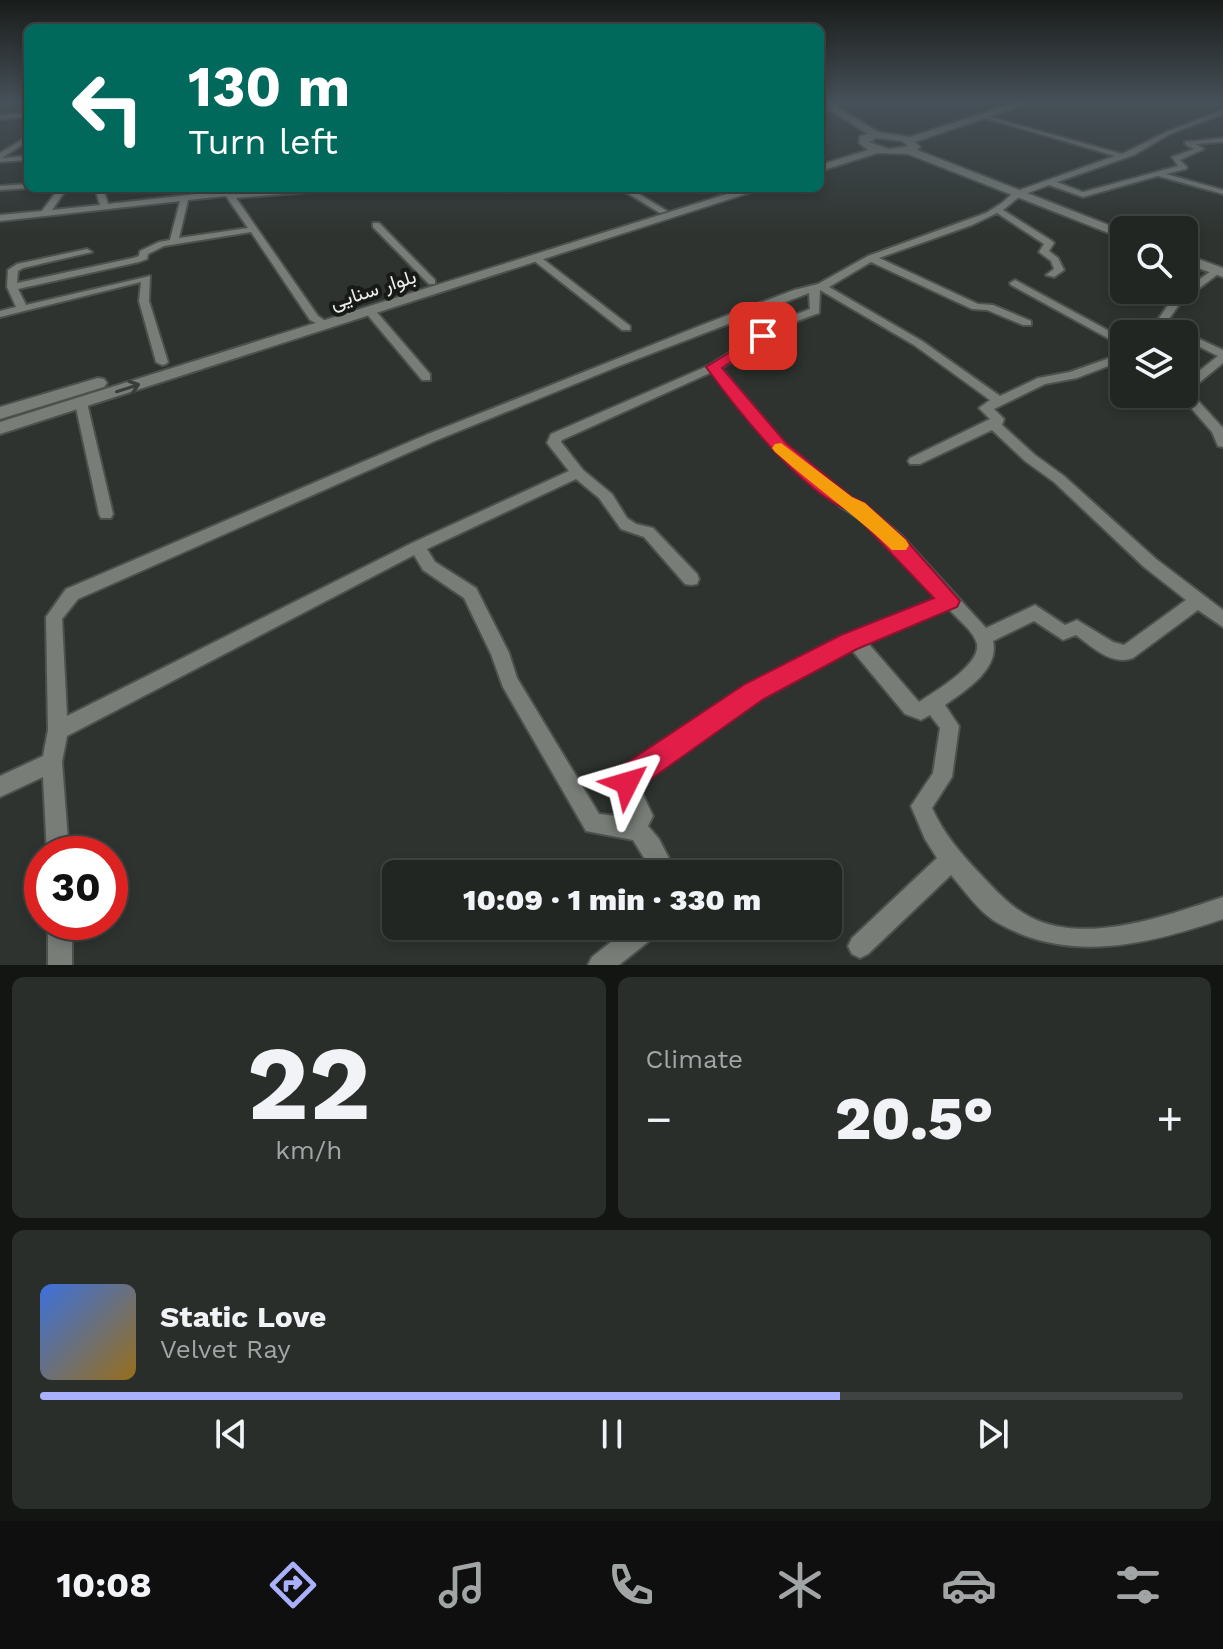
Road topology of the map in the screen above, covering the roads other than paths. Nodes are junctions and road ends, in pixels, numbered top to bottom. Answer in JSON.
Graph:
{"nodes":[{"id":1,"x":17,"y":146,"type":"edge"},
{"id":2,"x":869,"y":146,"type":"edge"},
{"id":3,"x":888,"y":146,"type":"edge"},
{"id":4,"x":915,"y":146,"type":"edge"},
{"id":5,"x":1087,"y":146,"type":"edge"},
{"id":6,"x":1144,"y":146,"type":"edge"},
{"id":7,"x":1194,"y":146,"type":"edge"},
{"id":8,"x":874,"y":149,"type":"junction"},
{"id":9,"x":1121,"y":156,"type":"junction"},
{"id":10,"x":0,"y":158,"type":"edge"},
{"id":11,"x":24,"y":158,"type":"edge"},
{"id":12,"x":824,"y":164,"type":"edge"},
{"id":13,"x":1161,"y":174,"type":"junction"},
{"id":14,"x":1051,"y":183,"type":"junction"},
{"id":15,"x":24,"y":186,"type":"edge"},
{"id":16,"x":0,"y":188,"type":"edge"},
{"id":17,"x":60,"y":192,"type":"edge"},
{"id":18,"x":100,"y":192,"type":"edge"},
{"id":19,"x":228,"y":192,"type":"edge"},
{"id":20,"x":630,"y":192,"type":"edge"},
{"id":21,"x":724,"y":192,"type":"edge"},
{"id":22,"x":745,"y":192,"type":"edge"},
{"id":23,"x":1223,"y":192,"type":"edge"},
{"id":24,"x":1017,"y":194,"type":"junction"},
{"id":25,"x":185,"y":197,"type":"junction"},
{"id":26,"x":105,"y":206,"type":"junction"},
{"id":27,"x":996,"y":209,"type":"junction"},
{"id":28,"x":663,"y":211,"type":"junction"},
{"id":29,"x":45,"y":213,"type":"junction"},
{"id":30,"x":0,"y":218,"type":"edge"},
{"id":31,"x":376,"y":225,"type":"dead end"},
{"id":32,"x":255,"y":229,"type":"junction"},
{"id":33,"x":1110,"y":230,"type":"edge"},
{"id":34,"x":174,"y":242,"type":"junction"},
{"id":35,"x":87,"y":252,"type":"dead end"},
{"id":36,"x":536,"y":258,"type":"junction"},
{"id":37,"x":871,"y":258,"type":"junction"},
{"id":38,"x":1198,"y":263,"type":"edge"},
{"id":39,"x":1220,"y":272,"type":"edge"},
{"id":40,"x":1051,"y":275,"type":"dead end"},
{"id":41,"x":432,"y":282,"type":"junction"},
{"id":42,"x":1015,"y":283,"type":"dead end"},
{"id":43,"x":12,"y":287,"type":"junction"},
{"id":44,"x":818,"y":288,"type":"junction"},
{"id":45,"x":22,"y":308,"type":"junction"},
{"id":46,"x":370,"y":311,"type":"junction"},
{"id":47,"x":0,"y":314,"type":"edge"},
{"id":48,"x":1164,"y":320,"type":"edge"},
{"id":49,"x":320,"y":322,"type":"junction"},
{"id":50,"x":1027,"y":323,"type":"dead end"},
{"id":51,"x":626,"y":328,"type":"dead end"},
{"id":52,"x":1110,"y":336,"type":"edge"},
{"id":53,"x":1198,"y":343,"type":"edge"},
{"id":54,"x":1223,"y":356,"type":"edge"},
{"id":55,"x":1110,"y":361,"type":"edge"},
{"id":56,"x":162,"y":362,"type":"junction"},
{"id":57,"x":714,"y":367,"type":"junction"},
{"id":58,"x":426,"y":377,"type":"dead end"},
{"id":59,"x":1198,"y":378,"type":"edge"},
{"id":60,"x":999,"y":401,"type":"junction"},
{"id":61,"x":81,"y":403,"type":"junction"},
{"id":62,"x":1198,"y":407,"type":"edge"},
{"id":63,"x":0,"y":413,"type":"edge"},
{"id":64,"x":992,"y":423,"type":"junction"},
{"id":65,"x":0,"y":428,"type":"edge"},
{"id":66,"x":1223,"y":443,"type":"edge"},
{"id":67,"x":915,"y":461,"type":"dead end"},
{"id":68,"x":578,"y":473,"type":"junction"},
{"id":69,"x":106,"y":514,"type":"dead end"},
{"id":70,"x":417,"y":547,"type":"junction"},
{"id":71,"x":691,"y":579,"type":"dead end"},
{"id":72,"x":1199,"y":600,"type":"junction"},
{"id":73,"x":950,"y":601,"type":"junction"},
{"id":74,"x":1223,"y":620,"type":"edge"},
{"id":75,"x":983,"y":638,"type":"junction"},
{"id":76,"x":854,"y":640,"type":"junction"},
{"id":77,"x":932,"y":703,"type":"junction"},
{"id":78,"x":58,"y":730,"type":"junction"},
{"id":79,"x":52,"y":762,"type":"junction"},
{"id":80,"x":0,"y":787,"type":"edge"},
{"id":81,"x":629,"y":827,"type":"junction"},
{"id":82,"x":57,"y":836,"type":"edge"},
{"id":83,"x":658,"y":860,"type":"edge"},
{"id":84,"x":950,"y":861,"type":"junction"},
{"id":85,"x":1223,"y":908,"type":"edge"},
{"id":86,"x":60,"y":940,"type":"edge"},
{"id":87,"x":632,"y":940,"type":"edge"},
{"id":88,"x":860,"y":946,"type":"dead end"},
{"id":89,"x":60,"y":965,"type":"edge"},
{"id":90,"x":600,"y":965,"type":"edge"}],
"edges":[{"from":1,"to":10,"type":"street"},
{"from":2,"to":8,"type":"main road"},
{"from":3,"to":8,"type":"main road"},
{"from":4,"to":24,"type":"main road"},
{"from":5,"to":9,"type":"street"},
{"from":6,"to":9,"type":"street"},
{"from":7,"to":13,"type":"street"},
{"from":8,"to":12,"type":"main road"},
{"from":9,"to":14,"type":"street"},
{"from":10,"to":11,"type":"street"},
{"from":13,"to":14,"type":"street"},
{"from":13,"to":23,"type":"street"},
{"from":14,"to":24,"type":"street"},
{"from":15,"to":16,"type":"street"},
{"from":17,"to":29,"type":"street"},
{"from":18,"to":26,"type":"street"},
{"from":19,"to":25,"type":"street"},
{"from":19,"to":32,"type":"street"},
{"from":20,"to":28,"type":"street"},
{"from":21,"to":28,"type":"main road","name":"بلوار سنایی"},
{"from":22,"to":36,"type":"main road","name":"بلوار سنایی"},
{"from":24,"to":27,"type":"street"},
{"from":24,"to":33,"type":"main road"},
{"from":25,"to":26,"type":"street"},
{"from":25,"to":34,"type":"street"},
{"from":26,"to":29,"type":"street"},
{"from":27,"to":37,"type":"street"},
{"from":27,"to":40,"type":"street"},
{"from":28,"to":41,"type":"main road","name":"بلوار سنایی"},
{"from":29,"to":30,"type":"street"},
{"from":31,"to":41,"type":"street"},
{"from":32,"to":34,"type":"street"},
{"from":32,"to":49,"type":"street"},
{"from":34,"to":43,"type":"street"},
{"from":35,"to":43,"type":"street"},
{"from":36,"to":46,"type":"main road","name":"بلوار سنایی"},
{"from":36,"to":51,"type":"street"},
{"from":37,"to":44,"type":"street"},
{"from":37,"to":50,"type":"street"},
{"from":38,"to":39,"type":"main road"},
{"from":39,"to":48,"type":"street"},
{"from":41,"to":49,"type":"main road","name":"بلوار سنایی"},
{"from":42,"to":52,"type":"street"},
{"from":43,"to":45,"type":"street"},
{"from":44,"to":57,"type":"street"},
{"from":44,"to":60,"type":"street"},
{"from":44,"to":78,"type":"street"},
{"from":45,"to":47,"type":"street"},
{"from":45,"to":56,"type":"street"},
{"from":46,"to":49,"type":"main road","name":"بلوار سنایی"},
{"from":46,"to":58,"type":"street"},
{"from":49,"to":56,"type":"main road","name":"بلوار سنایی"},
{"from":61,"to":49,"type":"main road","name":"بلوار سنایی","one_way":true},
{"from":53,"to":54,"type":"street"},
{"from":54,"to":59,"type":"street"},
{"from":55,"to":60,"type":"street"},
{"from":56,"to":63,"type":"main road","name":"بلوار سنایی"},
{"from":57,"to":68,"type":"street"},
{"from":57,"to":73,"type":"street"},
{"from":60,"to":64,"type":"street"},
{"from":61,"to":65,"type":"main road","name":"بلوار سنایی"},
{"from":61,"to":69,"type":"street"},
{"from":62,"to":66,"type":"street"},
{"from":64,"to":67,"type":"street"},
{"from":64,"to":72,"type":"street"},
{"from":68,"to":70,"type":"street"},
{"from":68,"to":71,"type":"street"},
{"from":70,"to":78,"type":"street"},
{"from":70,"to":81,"type":"street"},
{"from":72,"to":74,"type":"street"},
{"from":72,"to":75,"type":"street"},
{"from":73,"to":75,"type":"street"},
{"from":73,"to":76,"type":"street"},
{"from":75,"to":77,"type":"street"},
{"from":76,"to":77,"type":"street"},
{"from":76,"to":81,"type":"street"},
{"from":77,"to":84,"type":"street"},
{"from":78,"to":79,"type":"street"},
{"from":79,"to":80,"type":"street"},
{"from":79,"to":82,"type":"street"},
{"from":81,"to":83,"type":"street"},
{"from":84,"to":85,"type":"street"},
{"from":84,"to":88,"type":"street"},
{"from":86,"to":89,"type":"street"},
{"from":87,"to":90,"type":"street"}]}
